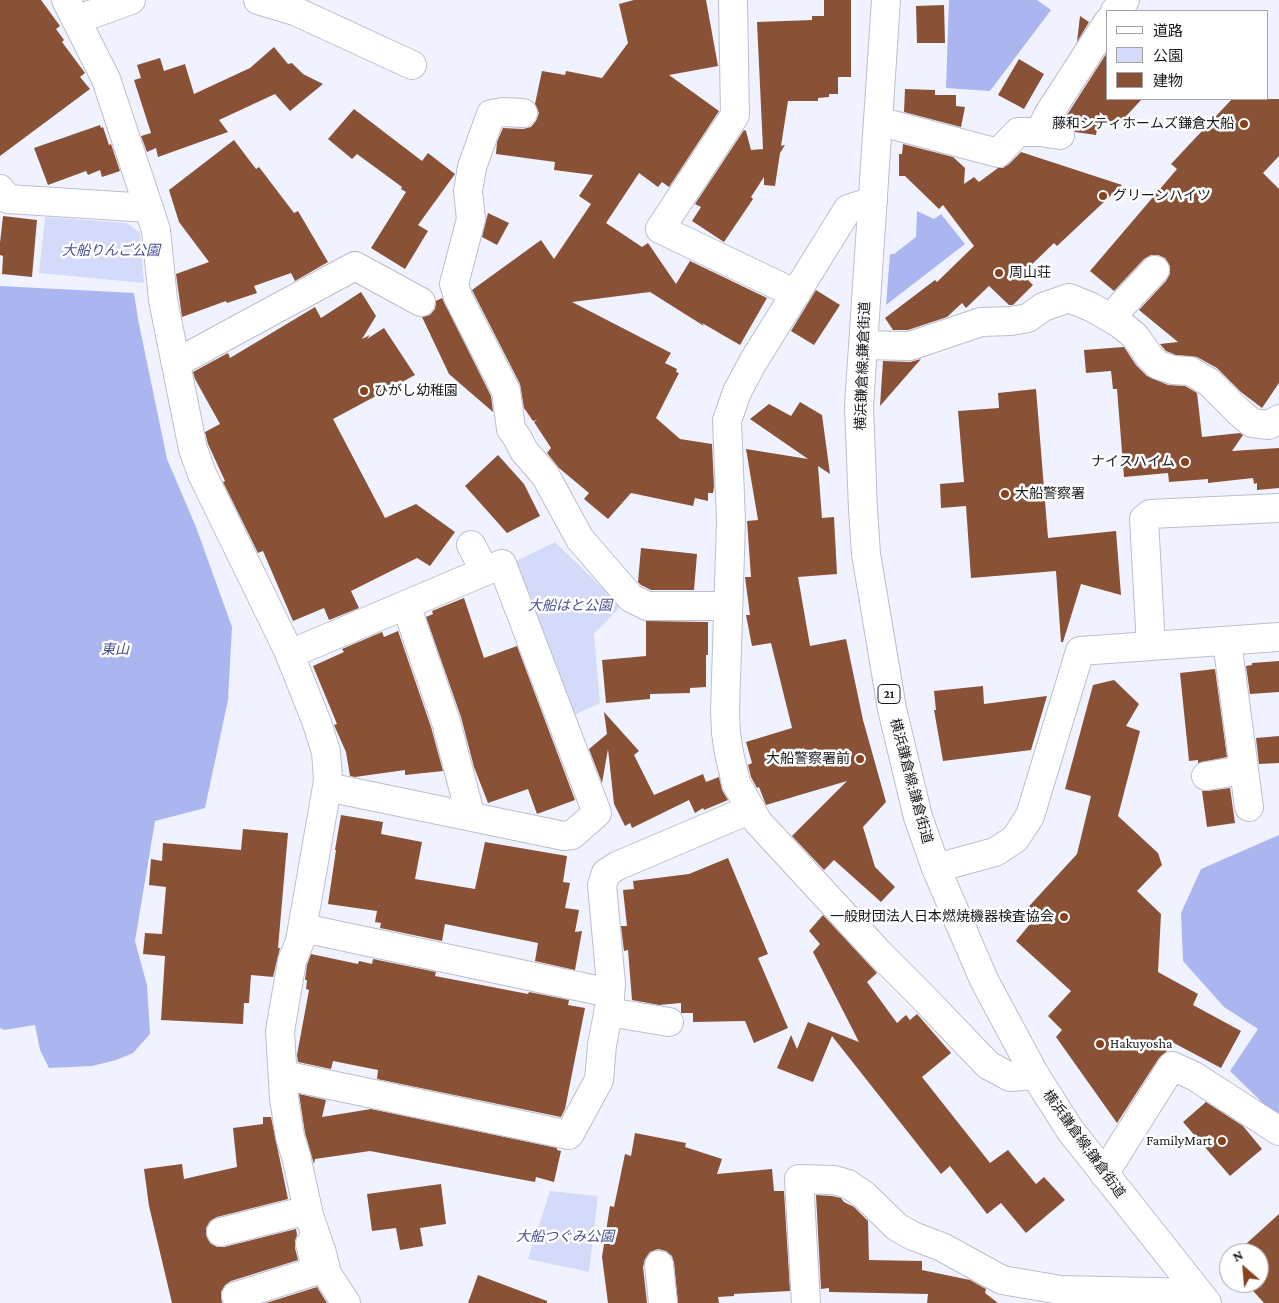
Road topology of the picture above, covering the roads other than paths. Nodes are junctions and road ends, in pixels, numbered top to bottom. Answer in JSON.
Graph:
{"nodes":[{"id":1,"x":131,"y":0,"type":"edge"},
{"id":2,"x":258,"y":0,"type":"edge"},
{"id":3,"x":733,"y":0,"type":"edge"},
{"id":4,"x":886,"y":0,"type":"edge"},
{"id":5,"x":1125,"y":0,"type":"edge"},
{"id":6,"x":71,"y":10,"type":"edge"},
{"id":7,"x":1116,"y":10,"type":"edge"},
{"id":8,"x":1106,"y":25,"type":"edge"},
{"id":9,"x":412,"y":65,"type":"dead end"},
{"id":10,"x":523,"y":113,"type":"dead end"},
{"id":11,"x":878,"y":121,"type":"junction"},
{"id":12,"x":0,"y":189,"type":"edge"},
{"id":13,"x":873,"y":201,"type":"junction"},
{"id":14,"x":149,"y":208,"type":"junction"},
{"id":15,"x":1155,"y":270,"type":"dead end"},
{"id":16,"x":796,"y":294,"type":"junction"},
{"id":17,"x":421,"y":302,"type":"dead end"},
{"id":18,"x":1110,"y":318,"type":"junction"},
{"id":19,"x":863,"y":345,"type":"junction"},
{"id":20,"x":176,"y":363,"type":"junction"},
{"id":21,"x":1279,"y":419,"type":"edge"},
{"id":22,"x":1279,"y":508,"type":"edge"},
{"id":23,"x":471,"y":544,"type":"dead end"},
{"id":24,"x":485,"y":571,"type":"junction"},
{"id":25,"x":406,"y":605,"type":"junction"},
{"id":26,"x":728,"y":606,"type":"junction"},
{"id":27,"x":1279,"y":637,"type":"edge"},
{"id":28,"x":1227,"y":641,"type":"junction"},
{"id":29,"x":1151,"y":646,"type":"junction"},
{"id":30,"x":290,"y":654,"type":"junction"},
{"id":31,"x":1244,"y":770,"type":"junction"},
{"id":32,"x":1206,"y":776,"type":"dead end"},
{"id":33,"x":327,"y":787,"type":"junction"},
{"id":34,"x":1249,"y":807,"type":"dead end"},
{"id":35,"x":751,"y":810,"type":"junction"},
{"id":36,"x":467,"y":816,"type":"junction"},
{"id":37,"x":936,"y":868,"type":"junction"},
{"id":38,"x":303,"y":928,"type":"junction"},
{"id":39,"x":609,"y":1002,"type":"junction"},
{"id":40,"x":669,"y":1022,"type":"dead end"},
{"id":41,"x":283,"y":1075,"type":"junction"},
{"id":42,"x":1035,"y":1075,"type":"junction"},
{"id":43,"x":1279,"y":1131,"type":"edge"},
{"id":44,"x":1104,"y":1174,"type":"junction"},
{"id":45,"x":304,"y":1211,"type":"junction"},
{"id":46,"x":221,"y":1232,"type":"dead end"},
{"id":47,"x":660,"y":1265,"type":"dead end"},
{"id":48,"x":236,"y":1296,"type":"dead end"},
{"id":49,"x":1203,"y":1298,"type":"edge"},
{"id":50,"x":346,"y":1303,"type":"edge"},
{"id":51,"x":663,"y":1303,"type":"edge"},
{"id":52,"x":806,"y":1303,"type":"edge"}],
"edges":[{"from":1,"to":6,"type":"street"},
{"from":2,"to":9,"type":"street"},
{"from":3,"to":16,"type":"street"},
{"from":4,"to":11,"type":"street","name":"横浜鎌倉線;鎌倉街道","number":"21"},
{"from":5,"to":7,"type":"street"},
{"from":6,"to":14,"type":"street"},
{"from":8,"to":11,"type":"street"},
{"from":10,"to":26,"type":"street"},
{"from":11,"to":13,"type":"street","name":"横浜鎌倉線;鎌倉街道","number":"21"},
{"from":12,"to":14,"type":"street"},
{"from":13,"to":16,"type":"street"},
{"from":13,"to":19,"type":"street","name":"横浜鎌倉線;鎌倉街道","number":"21"},
{"from":14,"to":20,"type":"street"},
{"from":15,"to":18,"type":"street"},
{"from":16,"to":26,"type":"street"},
{"from":17,"to":20,"type":"street"},
{"from":18,"to":19,"type":"street"},
{"from":18,"to":21,"type":"street"},
{"from":19,"to":37,"type":"street","name":"横浜鎌倉線;鎌倉街道","number":"21"},
{"from":20,"to":30,"type":"street"},
{"from":22,"to":29,"type":"street"},
{"from":23,"to":24,"type":"street"},
{"from":24,"to":25,"type":"street"},
{"from":24,"to":36,"type":"street"},
{"from":25,"to":30,"type":"street"},
{"from":25,"to":36,"type":"street"},
{"from":26,"to":35,"type":"street"},
{"from":27,"to":28,"type":"street"},
{"from":28,"to":29,"type":"street"},
{"from":28,"to":31,"type":"street"},
{"from":29,"to":37,"type":"street"},
{"from":30,"to":33,"type":"street"},
{"from":31,"to":32,"type":"street"},
{"from":31,"to":34,"type":"street"},
{"from":33,"to":36,"type":"street"},
{"from":33,"to":38,"type":"street"},
{"from":35,"to":39,"type":"street"},
{"from":35,"to":42,"type":"street"},
{"from":37,"to":42,"type":"street","name":"横浜鎌倉線;鎌倉街道","number":"21"},
{"from":38,"to":39,"type":"street"},
{"from":38,"to":41,"type":"street"},
{"from":39,"to":40,"type":"street"},
{"from":39,"to":41,"type":"street"},
{"from":41,"to":45,"type":"street"},
{"from":42,"to":44,"type":"street","name":"横浜鎌倉線;鎌倉街道","number":"21"},
{"from":43,"to":44,"type":"street"},
{"from":44,"to":49,"type":"street","name":"横浜鎌倉線;鎌倉街道","number":"21"},
{"from":45,"to":46,"type":"street"},
{"from":45,"to":48,"type":"street"},
{"from":45,"to":50,"type":"street"},
{"from":47,"to":51,"type":"street"},
{"from":49,"to":52,"type":"street"}]}
